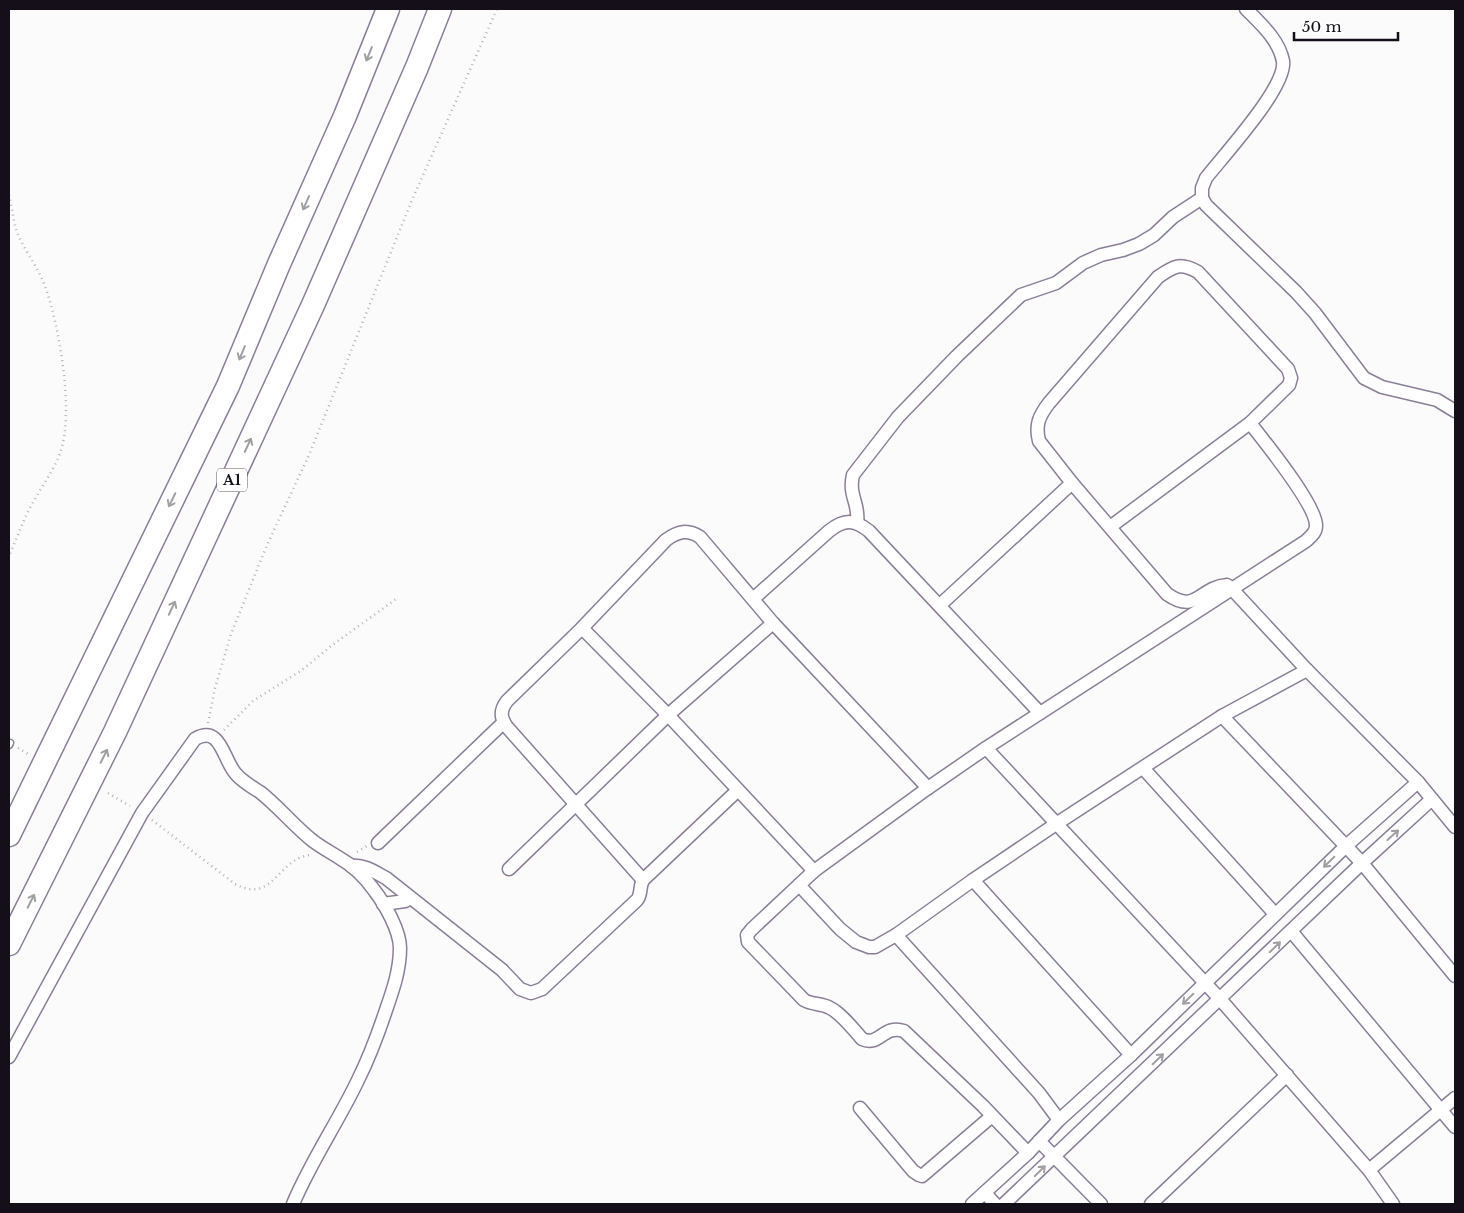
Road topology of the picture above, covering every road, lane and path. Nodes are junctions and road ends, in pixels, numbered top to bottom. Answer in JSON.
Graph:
{"nodes":[{"id":1,"x":388,"y":9,"type":"edge"},
{"id":2,"x":440,"y":9,"type":"edge"},
{"id":3,"x":497,"y":9,"type":"edge"},
{"id":4,"x":1246,"y":9,"type":"edge"},
{"id":5,"x":9,"y":195,"type":"edge"},
{"id":6,"x":1202,"y":198,"type":"junction"},
{"id":7,"x":1455,"y":411,"type":"edge"},
{"id":8,"x":1250,"y":422,"type":"junction"},
{"id":9,"x":1072,"y":483,"type":"junction"},
{"id":10,"x":857,"y":523,"type":"junction"},
{"id":11,"x":1110,"y":527,"type":"junction"},
{"id":12,"x":9,"y":556,"type":"edge"},
{"id":13,"x":1232,"y":589,"type":"junction"},
{"id":14,"x":396,"y":599,"type":"dead end"},
{"id":15,"x":752,"y":599,"type":"junction"},
{"id":16,"x":940,"y":605,"type":"junction"},
{"id":17,"x":773,"y":623,"type":"junction"},
{"id":18,"x":582,"y":628,"type":"junction"},
{"id":19,"x":1306,"y":670,"type":"junction"},
{"id":20,"x":1040,"y":713,"type":"junction"},
{"id":21,"x":668,"y":715,"type":"junction"},
{"id":22,"x":1222,"y":716,"type":"junction"},
{"id":23,"x":504,"y":722,"type":"junction"},
{"id":24,"x":210,"y":736,"type":"junction"},
{"id":25,"x":986,"y":748,"type":"junction"},
{"id":26,"x":1142,"y":768,"type":"junction"},
{"id":27,"x":1418,"y":782,"type":"junction"},
{"id":28,"x":928,"y":788,"type":"junction"},
{"id":29,"x":738,"y":790,"type":"junction"},
{"id":30,"x":108,"y":794,"type":"dead end"},
{"id":31,"x":1432,"y":799,"type":"junction"},
{"id":32,"x":576,"y":804,"type":"junction"},
{"id":33,"x":142,"y":813,"type":"junction"},
{"id":34,"x":1056,"y":824,"type":"junction"},
{"id":35,"x":1455,"y":827,"type":"edge"},
{"id":36,"x":9,"y":835,"type":"edge"},
{"id":37,"x":378,"y":843,"type":"joint"},
{"id":38,"x":1346,"y":846,"type":"junction"},
{"id":39,"x":319,"y":856,"type":"dead end"},
{"id":40,"x":340,"y":858,"type":"junction"},
{"id":41,"x":1362,"y":863,"type":"junction"},
{"id":42,"x":351,"y":866,"type":"junction"},
{"id":43,"x":509,"y":869,"type":"dead end"},
{"id":44,"x":814,"y":871,"type":"junction"},
{"id":45,"x":643,"y":880,"type":"junction"},
{"id":46,"x":973,"y":880,"type":"junction"},
{"id":47,"x":799,"y":885,"type":"junction"},
{"id":48,"x":410,"y":898,"type":"junction"},
{"id":49,"x":383,"y":904,"type":"junction"},
{"id":50,"x":1275,"y":914,"type":"junction"},
{"id":51,"x":1290,"y":931,"type":"junction"},
{"id":52,"x":896,"y":935,"type":"junction"},
{"id":53,"x":9,"y":944,"type":"edge"},
{"id":54,"x":1455,"y":976,"type":"edge"},
{"id":55,"x":1205,"y":983,"type":"junction"},
{"id":56,"x":1220,"y":999,"type":"junction"},
{"id":57,"x":1131,"y":1055,"type":"junction"},
{"id":58,"x":9,"y":1056,"type":"edge"},
{"id":59,"x":1287,"y":1075,"type":"junction"},
{"id":60,"x":1455,"y":1098,"type":"edge"},
{"id":61,"x":860,"y":1108,"type":"dead end"},
{"id":62,"x":1441,"y":1111,"type":"junction"},
{"id":63,"x":992,"y":1116,"type":"junction"},
{"id":64,"x":1059,"y":1120,"type":"junction"},
{"id":65,"x":1455,"y":1128,"type":"edge"},
{"id":66,"x":1039,"y":1142,"type":"junction"},
{"id":67,"x":1028,"y":1153,"type":"junction"},
{"id":68,"x":1054,"y":1156,"type":"junction"},
{"id":69,"x":1369,"y":1170,"type":"junction"},
{"id":70,"x":985,"y":1193,"type":"junction"},
{"id":71,"x":294,"y":1204,"type":"edge"},
{"id":72,"x":972,"y":1204,"type":"edge"},
{"id":73,"x":995,"y":1204,"type":"edge"},
{"id":74,"x":1004,"y":1204,"type":"edge"},
{"id":75,"x":1102,"y":1204,"type":"edge"},
{"id":76,"x":1151,"y":1204,"type":"edge"},
{"id":77,"x":1393,"y":1204,"type":"edge"}],
"edges":[{"from":1,"to":36,"type":"highway","one_way":true},
{"from":53,"to":2,"type":"highway","number":"A1","one_way":true},
{"from":3,"to":24,"type":"path"},
{"from":4,"to":6,"type":"street"},
{"from":5,"to":12,"type":"path"},
{"from":6,"to":7,"type":"street"},
{"from":6,"to":10,"type":"street"},
{"from":8,"to":9,"type":"street"},
{"from":8,"to":11,"type":"street"},
{"from":8,"to":13,"type":"street"},
{"from":9,"to":11,"type":"street"},
{"from":9,"to":16,"type":"street"},
{"from":10,"to":15,"type":"street"},
{"from":10,"to":16,"type":"street"},
{"from":11,"to":13,"type":"street"},
{"from":13,"to":19,"type":"street"},
{"from":13,"to":20,"type":"street"},
{"from":14,"to":24,"type":"path"},
{"from":15,"to":17,"type":"street"},
{"from":15,"to":18,"type":"street"},
{"from":16,"to":20,"type":"street"},
{"from":17,"to":21,"type":"street"},
{"from":17,"to":28,"type":"street"},
{"from":18,"to":21,"type":"street"},
{"from":18,"to":23,"type":"street"},
{"from":19,"to":22,"type":"street"},
{"from":19,"to":27,"type":"street"},
{"from":20,"to":25,"type":"street"},
{"from":21,"to":29,"type":"street"},
{"from":21,"to":32,"type":"street"},
{"from":22,"to":26,"type":"street"},
{"from":22,"to":38,"type":"street"},
{"from":23,"to":32,"type":"street"},
{"from":23,"to":37,"type":"street"},
{"from":24,"to":33,"type":"street"},
{"from":24,"to":40,"type":"street"},
{"from":25,"to":28,"type":"street"},
{"from":25,"to":34,"type":"street"},
{"from":26,"to":34,"type":"street"},
{"from":26,"to":50,"type":"street"},
{"from":27,"to":31,"type":"street"},
{"from":27,"to":38,"type":"street"},
{"from":28,"to":44,"type":"street"},
{"from":29,"to":44,"type":"street"},
{"from":29,"to":45,"type":"street"},
{"from":30,"to":33,"type":"path"},
{"from":31,"to":35,"type":"street"},
{"from":41,"to":31,"type":"street","one_way":true},
{"from":32,"to":43,"type":"street"},
{"from":32,"to":45,"type":"street"},
{"from":33,"to":39,"type":"path"},
{"from":33,"to":58,"type":"street"},
{"from":34,"to":46,"type":"street"},
{"from":34,"to":55,"type":"street"},
{"from":37,"to":40,"type":"path"},
{"from":38,"to":41,"type":"street"},
{"from":38,"to":50,"type":"street","one_way":true},
{"from":40,"to":42,"type":"street"},
{"from":41,"to":51,"type":"street"},
{"from":41,"to":54,"type":"street"},
{"from":42,"to":48,"type":"street"},
{"from":42,"to":49,"type":"street"},
{"from":44,"to":47,"type":"street"},
{"from":45,"to":48,"type":"street"},
{"from":46,"to":52,"type":"street"},
{"from":46,"to":57,"type":"street"},
{"from":47,"to":52,"type":"street"},
{"from":47,"to":63,"type":"street"},
{"from":48,"to":49,"type":"street"},
{"from":49,"to":71,"type":"street"},
{"from":50,"to":55,"type":"street"},
{"from":56,"to":51,"type":"street","one_way":true},
{"from":51,"to":62,"type":"street"},
{"from":52,"to":64,"type":"street"},
{"from":55,"to":56,"type":"street"},
{"from":55,"to":57,"type":"street","one_way":true},
{"from":56,"to":59,"type":"street"},
{"from":68,"to":56,"type":"street","one_way":true},
{"from":57,"to":64,"type":"street"},
{"from":59,"to":69,"type":"street"},
{"from":59,"to":76,"type":"street"},
{"from":60,"to":62,"type":"street"},
{"from":61,"to":63,"type":"street"},
{"from":62,"to":65,"type":"street"},
{"from":62,"to":69,"type":"street"},
{"from":63,"to":67,"type":"street"},
{"from":64,"to":66,"type":"street"},
{"from":66,"to":67,"type":"street"},
{"from":66,"to":68,"type":"street"},
{"from":67,"to":70,"type":"street"},
{"from":74,"to":68,"type":"street","one_way":true},
{"from":68,"to":75,"type":"street"},
{"from":69,"to":77,"type":"street"},
{"from":70,"to":72,"type":"street"},
{"from":70,"to":73,"type":"street"}]}
